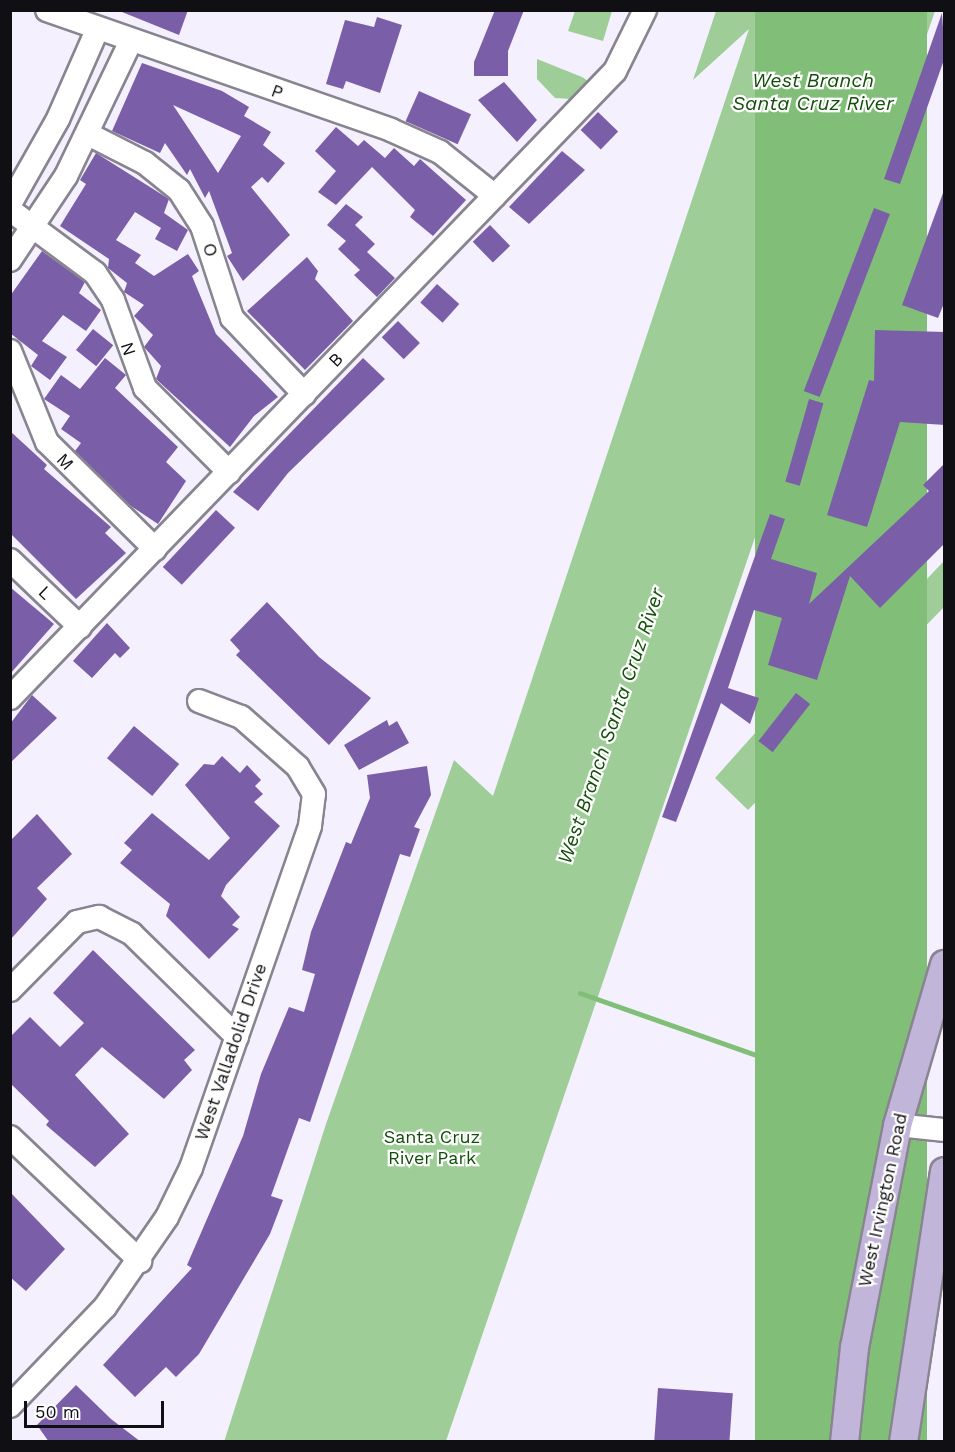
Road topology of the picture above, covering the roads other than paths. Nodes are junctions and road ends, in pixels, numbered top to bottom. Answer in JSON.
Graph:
{"nodes":[{"id":1,"x":47,"y":10,"type":"edge"},
{"id":2,"x":645,"y":10,"type":"edge"},
{"id":3,"x":92,"y":21,"type":"edge"},
{"id":4,"x":131,"y":41,"type":"junction"},
{"id":5,"x":88,"y":134,"type":"junction"},
{"id":6,"x":495,"y":196,"type":"junction"},
{"id":7,"x":10,"y":204,"type":"edge"},
{"id":8,"x":10,"y":210,"type":"edge"},
{"id":9,"x":35,"y":225,"type":"junction"},
{"id":10,"x":10,"y":260,"type":"edge"},
{"id":11,"x":10,"y":351,"type":"edge"},
{"id":12,"x":304,"y":394,"type":"junction"},
{"id":13,"x":229,"y":472,"type":"junction"},
{"id":14,"x":154,"y":549,"type":"junction"},
{"id":15,"x":10,"y":560,"type":"edge"},
{"id":16,"x":80,"y":627,"type":"junction"},
{"id":17,"x":10,"y":698,"type":"edge"},
{"id":18,"x":199,"y":701,"type":"dead end"},
{"id":19,"x":945,"y":964,"type":"edge"},
{"id":20,"x":10,"y":990,"type":"edge"},
{"id":21,"x":237,"y":1037,"type":"junction"},
{"id":22,"x":897,"y":1125,"type":"junction"},
{"id":23,"x":945,"y":1130,"type":"edge"},
{"id":24,"x":10,"y":1137,"type":"edge"},
{"id":25,"x":945,"y":1172,"type":"edge"},
{"id":26,"x":140,"y":1261,"type":"junction"},
{"id":27,"x":10,"y":1406,"type":"edge"},
{"id":28,"x":844,"y":1442,"type":"edge"},
{"id":29,"x":903,"y":1442,"type":"edge"}],
"edges":[{"from":1,"to":3,"type":"street","name":"P"},
{"from":2,"to":6,"type":"street","name":"B"},
{"from":3,"to":4,"type":"street","name":"P"},
{"from":3,"to":7,"type":"street"},
{"from":4,"to":5,"type":"street"},
{"from":4,"to":6,"type":"street","name":"P"},
{"from":5,"to":9,"type":"street"},
{"from":5,"to":12,"type":"street","name":"O"},
{"from":6,"to":12,"type":"street","name":"B"},
{"from":8,"to":9,"type":"street","name":"N"},
{"from":9,"to":10,"type":"street"},
{"from":9,"to":13,"type":"street","name":"N"},
{"from":11,"to":14,"type":"street","name":"M"},
{"from":12,"to":13,"type":"street","name":"B"},
{"from":13,"to":14,"type":"street","name":"B"},
{"from":14,"to":16,"type":"street","name":"B"},
{"from":15,"to":16,"type":"street","name":"L"},
{"from":16,"to":17,"type":"street","name":"B"},
{"from":18,"to":21,"type":"street","name":"West Valladolid Drive"},
{"from":19,"to":22,"type":"main road","name":"West Irvington Road"},
{"from":20,"to":21,"type":"street"},
{"from":21,"to":26,"type":"street","name":"West Valladolid Drive"},
{"from":22,"to":23,"type":"street"},
{"from":22,"to":28,"type":"main road","name":"West Irvington Road"},
{"from":24,"to":26,"type":"street"},
{"from":25,"to":29,"type":"main road"},
{"from":26,"to":27,"type":"street","name":"West Valladolid Drive"}]}
